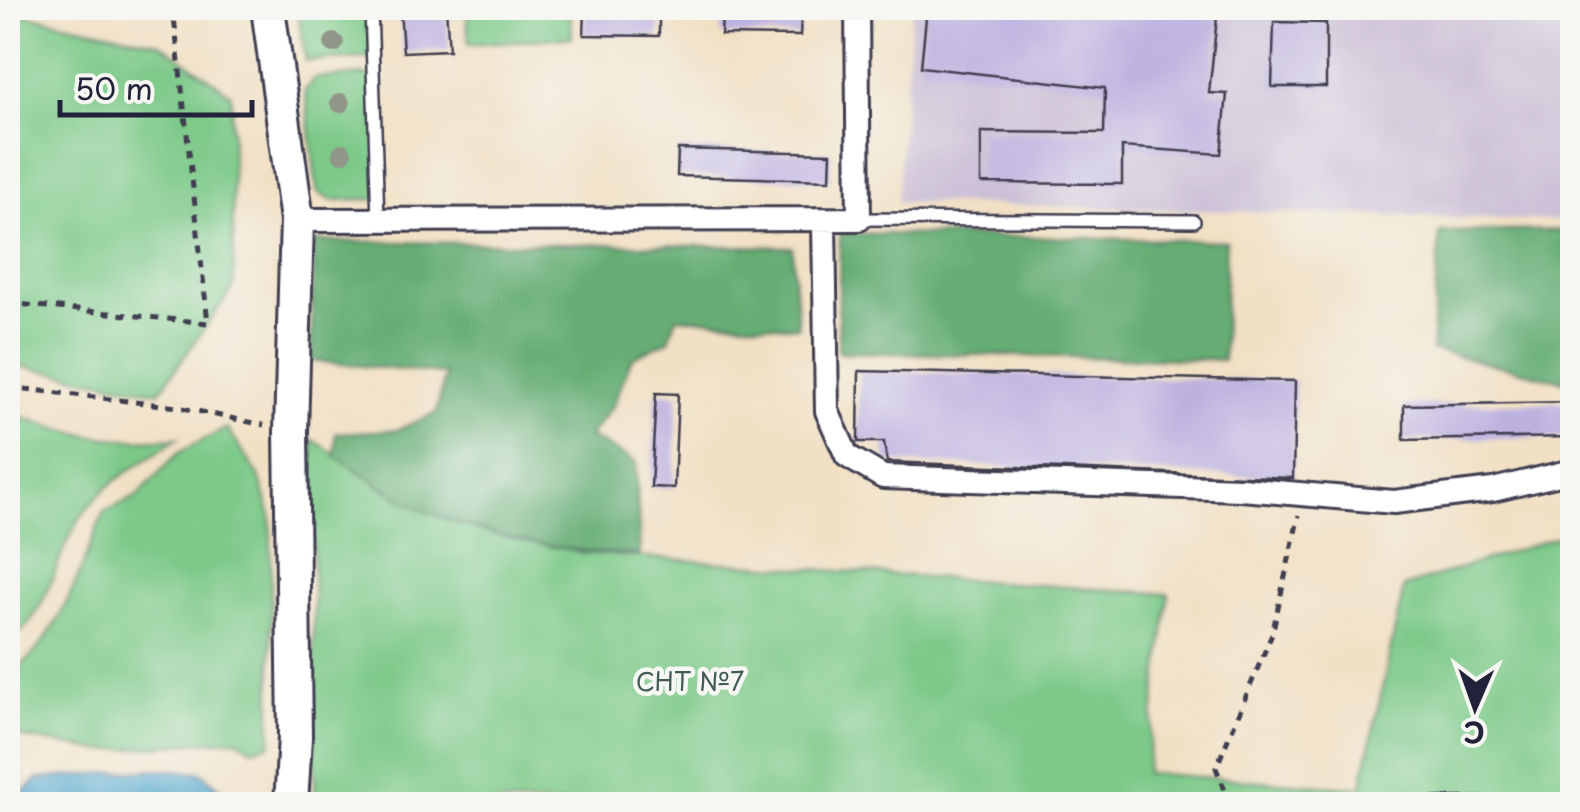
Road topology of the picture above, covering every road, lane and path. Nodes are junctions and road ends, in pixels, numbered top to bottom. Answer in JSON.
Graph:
{"nodes":[{"id":1,"x":173,"y":8,"type":"edge"},
{"id":2,"x":268,"y":8,"type":"edge"},
{"id":3,"x":371,"y":8,"type":"edge"},
{"id":4,"x":857,"y":8,"type":"edge"},
{"id":5,"x":859,"y":219,"type":"junction"},
{"id":6,"x":297,"y":220,"type":"junction"},
{"id":7,"x":378,"y":220,"type":"junction"},
{"id":8,"x":1194,"y":222,"type":"dead end"},
{"id":9,"x":824,"y":223,"type":"junction"},
{"id":10,"x":8,"y":303,"type":"edge"},
{"id":11,"x":8,"y":387,"type":"edge"},
{"id":12,"x":291,"y":432,"type":"junction"},
{"id":13,"x":1572,"y":471,"type":"edge"},
{"id":14,"x":1299,"y":495,"type":"junction"},
{"id":15,"x":1572,"y":803,"type":"edge"},
{"id":16,"x":291,"y":804,"type":"edge"},
{"id":17,"x":1231,"y":804,"type":"edge"},
{"id":18,"x":1414,"y":804,"type":"edge"}],
"edges":[{"from":1,"to":10,"type":"path"},
{"from":2,"to":6,"type":"street"},
{"from":3,"to":7,"type":"lane"},
{"from":4,"to":5,"type":"street"},
{"from":5,"to":8,"type":"lane"},
{"from":5,"to":9,"type":"street"},
{"from":6,"to":7,"type":"street"},
{"from":6,"to":12,"type":"street"},
{"from":7,"to":9,"type":"street"},
{"from":9,"to":14,"type":"street"},
{"from":11,"to":12,"type":"path"},
{"from":12,"to":16,"type":"street"},
{"from":13,"to":14,"type":"street"},
{"from":14,"to":17,"type":"path"},
{"from":15,"to":18,"type":"lane"}]}
